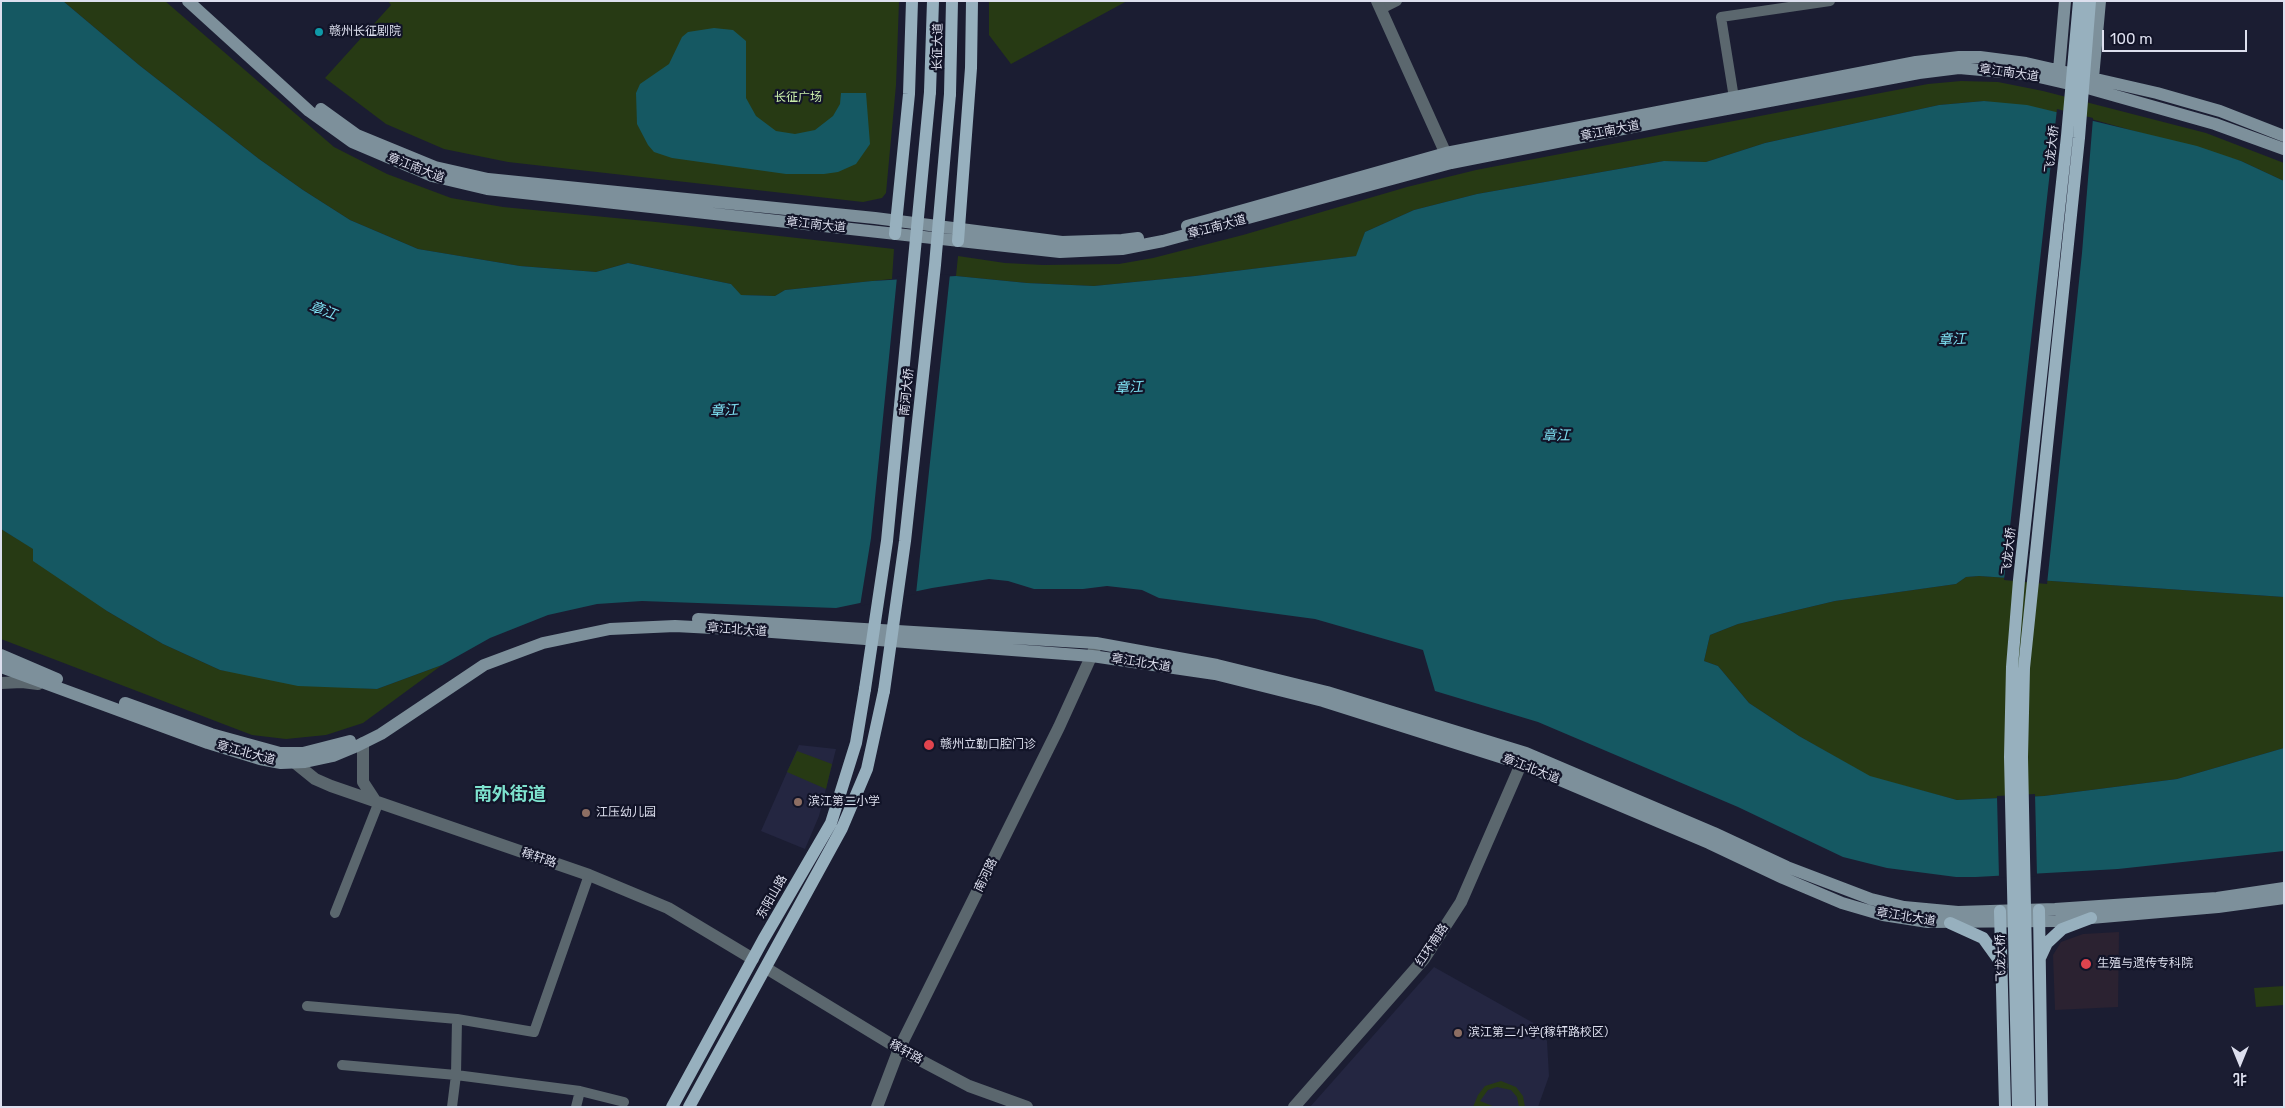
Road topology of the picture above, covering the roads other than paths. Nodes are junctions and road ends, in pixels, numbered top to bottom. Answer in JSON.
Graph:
{"nodes":[{"id":1,"x":188,"y":1,"type":"edge"},
{"id":2,"x":199,"y":1,"type":"edge"},
{"id":3,"x":912,"y":1,"type":"edge"},
{"id":4,"x":933,"y":1,"type":"edge"},
{"id":5,"x":972,"y":1,"type":"edge"},
{"id":6,"x":1397,"y":1,"type":"edge"},
{"id":7,"x":1830,"y":1,"type":"edge"},
{"id":8,"x":2065,"y":1,"type":"edge"},
{"id":9,"x":2079,"y":1,"type":"edge"},
{"id":10,"x":2090,"y":1,"type":"edge"},
{"id":11,"x":2100,"y":1,"type":"edge"},
{"id":12,"x":953,"y":3,"type":"edge"},
{"id":13,"x":1379,"y":5,"type":"edge"},
{"id":14,"x":2059,"y":70,"type":"junction"},
{"id":15,"x":2093,"y":78,"type":"junction"},
{"id":16,"x":930,"y":92,"type":"joint"},
{"id":17,"x":950,"y":94,"type":"joint"},
{"id":18,"x":1734,"y":98,"type":"junction"},
{"id":19,"x":2284,"y":136,"type":"edge"},
{"id":20,"x":2284,"y":149,"type":"edge"},
{"id":21,"x":1448,"y":158,"type":"junction"},
{"id":22,"x":895,"y":234,"type":"junction"},
{"id":23,"x":958,"y":235,"type":"junction"},
{"id":24,"x":1094,"y":649,"type":"junction"},
{"id":25,"x":1,"y":656,"type":"edge"},
{"id":26,"x":1,"y":667,"type":"edge"},
{"id":27,"x":1,"y":683,"type":"edge"},
{"id":28,"x":57,"y":687,"type":"junction"},
{"id":29,"x":865,"y":689,"type":"joint"},
{"id":30,"x":363,"y":743,"type":"junction"},
{"id":31,"x":294,"y":758,"type":"junction"},
{"id":32,"x":1524,"y":759,"type":"junction"},
{"id":33,"x":378,"y":804,"type":"junction"},
{"id":34,"x":589,"y":875,"type":"junction"},
{"id":35,"x":2284,"y":888,"type":"edge"},
{"id":36,"x":2284,"y":898,"type":"edge"},
{"id":37,"x":334,"y":913,"type":"dead end"},
{"id":38,"x":2039,"y":916,"type":"junction"},
{"id":39,"x":2000,"y":917,"type":"junction"},
{"id":40,"x":2091,"y":918,"type":"junction"},
{"id":41,"x":1950,"y":923,"type":"junction"},
{"id":42,"x":753,"y":959,"type":"junction"},
{"id":43,"x":2040,"y":960,"type":"junction"},
{"id":44,"x":2002,"y":965,"type":"junction"},
{"id":45,"x":766,"y":968,"type":"junction"},
{"id":46,"x":307,"y":1006,"type":"dead end"},
{"id":47,"x":456,"y":1019,"type":"junction"},
{"id":48,"x":899,"y":1049,"type":"junction"},
{"id":49,"x":342,"y":1065,"type":"dead end"},
{"id":50,"x":456,"y":1075,"type":"junction"},
{"id":51,"x":580,"y":1091,"type":"junction"},
{"id":52,"x":624,"y":1102,"type":"dead end"},
{"id":53,"x":452,"y":1107,"type":"edge"},
{"id":54,"x":576,"y":1107,"type":"edge"},
{"id":55,"x":672,"y":1107,"type":"edge"},
{"id":56,"x":690,"y":1107,"type":"edge"},
{"id":57,"x":877,"y":1107,"type":"edge"},
{"id":58,"x":1027,"y":1107,"type":"edge"},
{"id":59,"x":1294,"y":1107,"type":"edge"},
{"id":60,"x":2005,"y":1107,"type":"edge"},
{"id":61,"x":2018,"y":1107,"type":"edge"},
{"id":62,"x":2029,"y":1107,"type":"edge"},
{"id":63,"x":2042,"y":1107,"type":"edge"}],
"edges":[{"from":1,"to":22,"type":"main road","name":"章江南大道"},
{"from":2,"to":23,"type":"main road","name":"章江南大道"},
{"from":3,"to":22,"type":"main road"},
{"from":4,"to":16,"type":"main road","name":"长征大道"},
{"from":5,"to":23,"type":"main road"},
{"from":6,"to":13,"type":"street"},
{"from":7,"to":18,"type":"street"},
{"from":8,"to":14,"type":"main road"},
{"from":9,"to":61,"type":"main road","name":"飞龙大桥","bridge":true},
{"from":10,"to":62,"type":"main road","name":"飞龙大桥","bridge":true},
{"from":11,"to":15,"type":"main road"},
{"from":12,"to":17,"type":"main road","name":"长征大道"},
{"from":13,"to":21,"type":"street"},
{"from":14,"to":15,"type":"main road","name":"章江南大道"},
{"from":14,"to":18,"type":"main road","name":"章江南大道"},
{"from":15,"to":19,"type":"main road","name":"章江南大道"},
{"from":16,"to":29,"type":"main road","name":"南河大桥","bridge":true},
{"from":17,"to":45,"type":"main road","name":"南河大桥","bridge":true},
{"from":18,"to":21,"type":"main road","name":"章江南大道"},
{"from":20,"to":21,"type":"main road","name":"章江南大道"},
{"from":21,"to":23,"type":"main road","name":"章江南大道"},
{"from":22,"to":23,"type":"main road","name":"章江南大道"},
{"from":24,"to":30,"type":"main road","name":"章江北大道"},
{"from":24,"to":31,"type":"main road","name":"章江北大道"},
{"from":24,"to":32,"type":"main road","name":"章江北大道"},
{"from":24,"to":48,"type":"street","name":"南河路"},
{"from":25,"to":31,"type":"main road","name":"章江北大道"},
{"from":26,"to":28,"type":"main road","name":"章江北大道"},
{"from":27,"to":28,"type":"street"},
{"from":28,"to":31,"type":"main road","name":"章江北大道"},
{"from":29,"to":42,"type":"main road","name":"东阳山路"},
{"from":30,"to":31,"type":"main road","name":"章江北大道"},
{"from":30,"to":33,"type":"street"},
{"from":31,"to":33,"type":"street","name":"稼轩路"},
{"from":32,"to":39,"type":"main road","name":"章江北大道"},
{"from":32,"to":41,"type":"main road","name":"章江北大道"},
{"from":32,"to":59,"type":"street","name":"红环南路"},
{"from":33,"to":34,"type":"street","name":"稼轩路"},
{"from":33,"to":37,"type":"street"},
{"from":34,"to":42,"type":"street","name":"稼轩路"},
{"from":34,"to":47,"type":"street"},
{"from":35,"to":38,"type":"main road","name":"章江北大道"},
{"from":36,"to":40,"type":"main road","name":"章江北大道"},
{"from":38,"to":39,"type":"main road","name":"章江北大道"},
{"from":38,"to":40,"type":"main road","name":"章江北大道"},
{"from":38,"to":43,"type":"main road"},
{"from":39,"to":41,"type":"main road","name":"章江北大道"},
{"from":39,"to":44,"type":"main road"},
{"from":40,"to":43,"type":"main road"},
{"from":41,"to":44,"type":"main road"},
{"from":42,"to":55,"type":"main road","name":"东阳山路"},
{"from":43,"to":63,"type":"main road"},
{"from":44,"to":60,"type":"main road"},
{"from":45,"to":48,"type":"street","name":"稼轩路"},
{"from":45,"to":56,"type":"main road"},
{"from":46,"to":47,"type":"street"},
{"from":47,"to":50,"type":"street"},
{"from":48,"to":57,"type":"street","name":"南河路"},
{"from":48,"to":58,"type":"street","name":"稼轩路"},
{"from":49,"to":50,"type":"street"},
{"from":50,"to":51,"type":"street"},
{"from":50,"to":53,"type":"street"},
{"from":51,"to":52,"type":"street"},
{"from":51,"to":54,"type":"street"}]}
